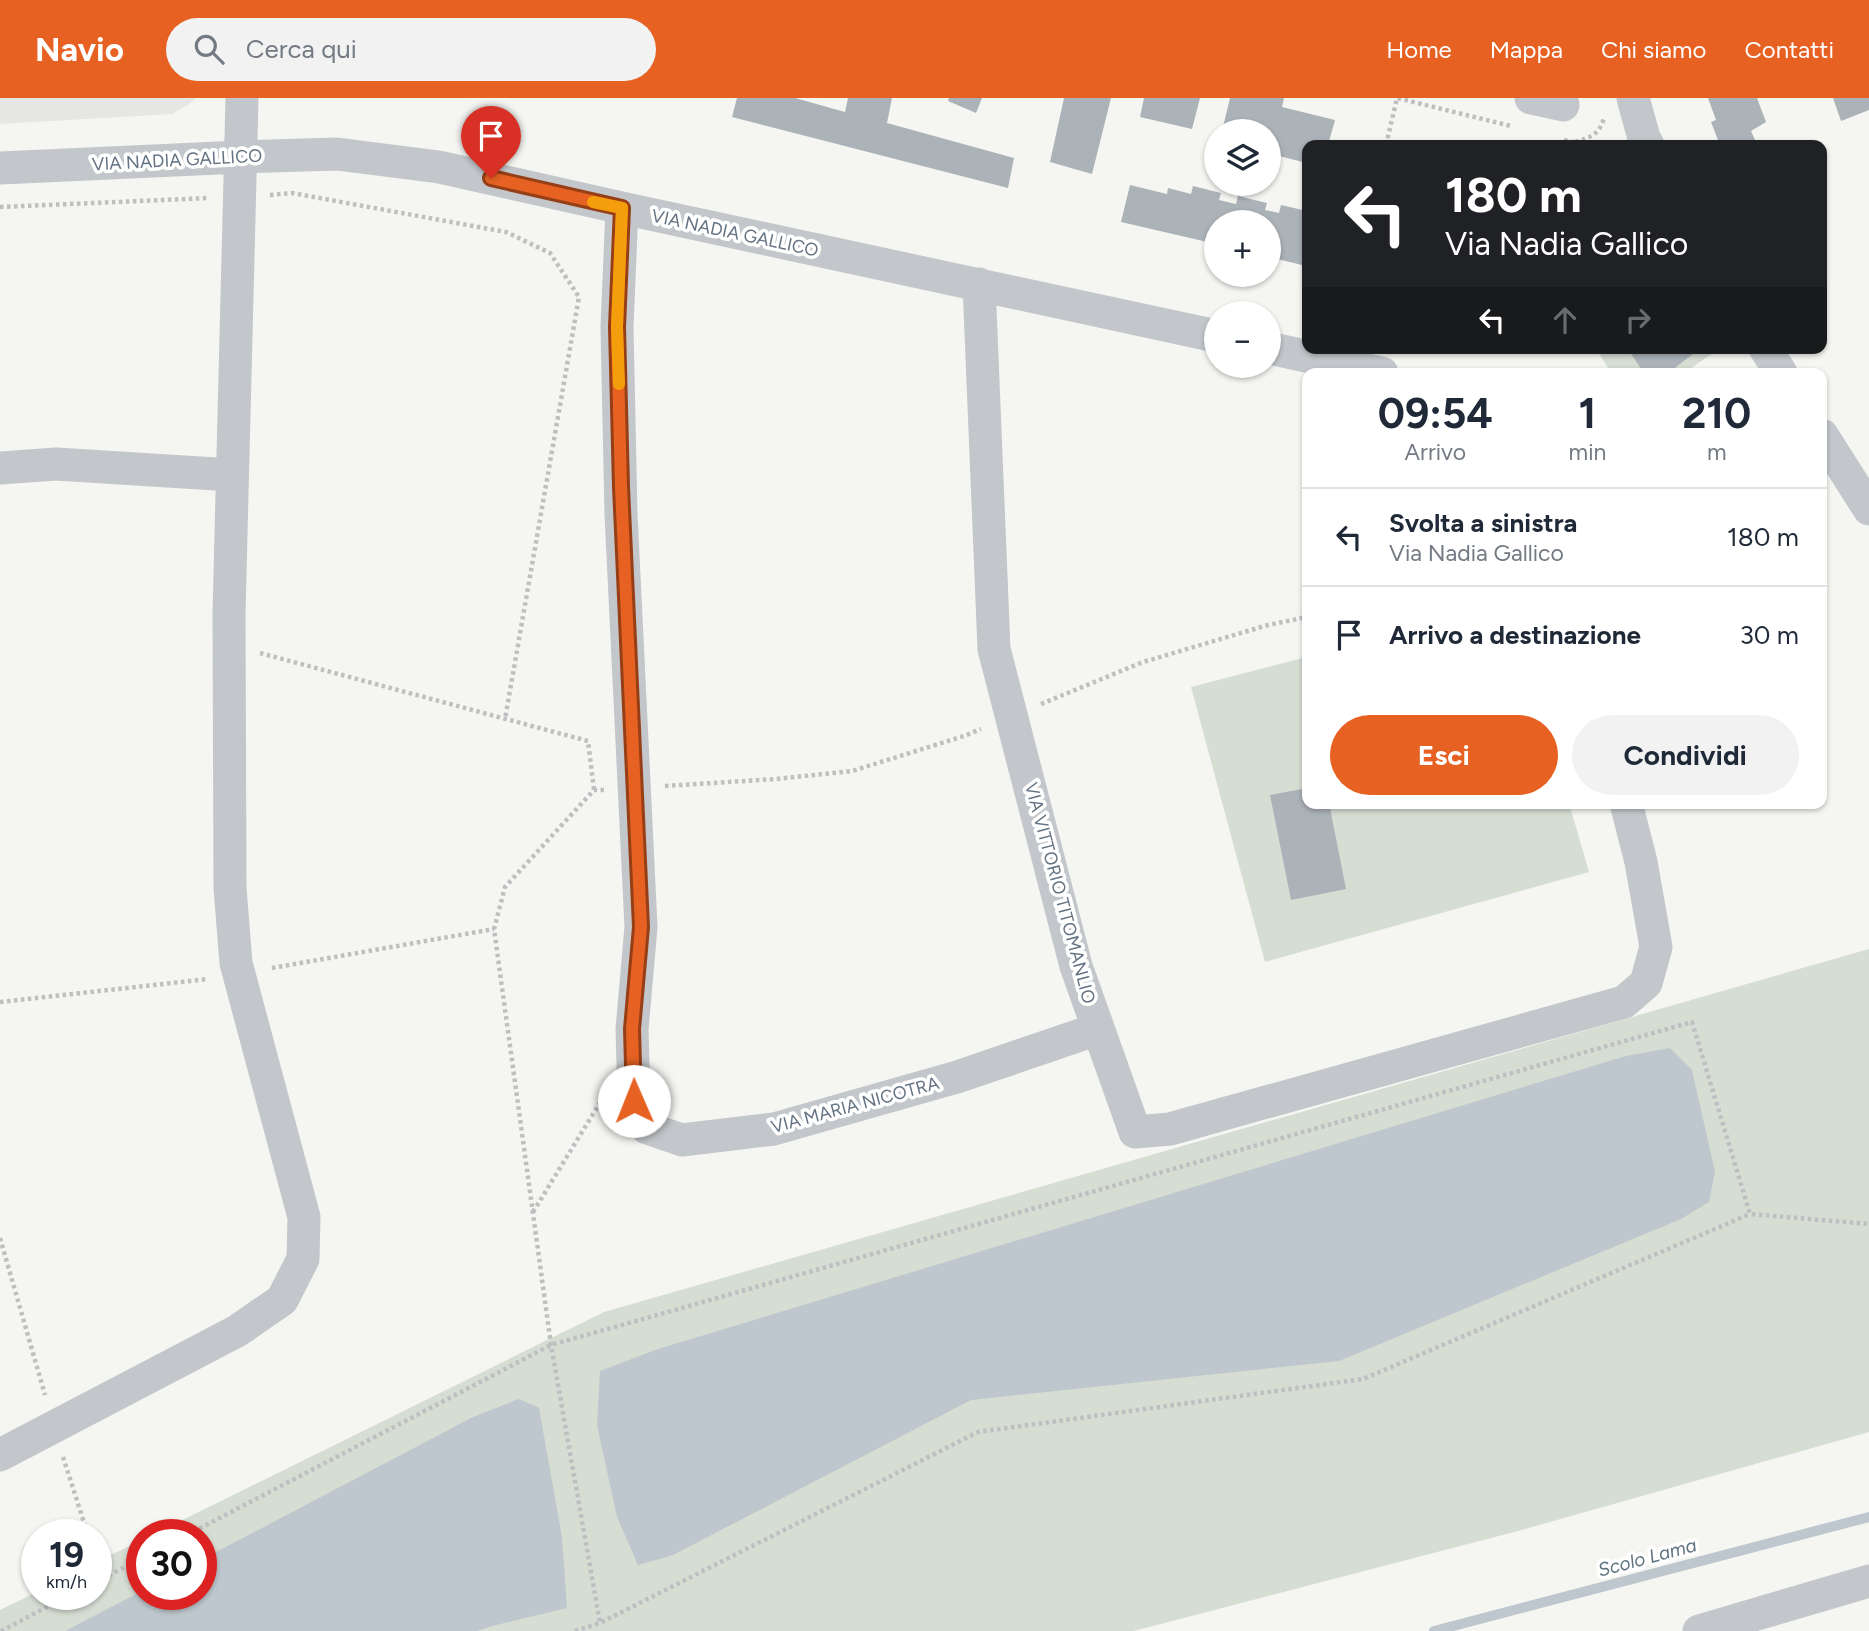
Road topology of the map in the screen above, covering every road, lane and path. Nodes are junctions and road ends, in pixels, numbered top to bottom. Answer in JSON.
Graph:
{"nodes":[{"id":1,"x":242,"y":98,"type":"edge"},
{"id":2,"x":1633,"y":98,"type":"edge"},
{"id":3,"x":1563,"y":105,"type":"dead end"},
{"id":4,"x":1524,"y":113,"type":"edge"},
{"id":5,"x":1606,"y":115,"type":"dead end"},
{"id":6,"x":1562,"y":139,"type":"dead end"},
{"id":7,"x":1387,"y":140,"type":"edge"},
{"id":8,"x":1566,"y":140,"type":"edge"},
{"id":9,"x":1581,"y":140,"type":"edge"},
{"id":10,"x":1645,"y":140,"type":"edge"},
{"id":11,"x":240,"y":157,"type":"junction"},
{"id":12,"x":0,"y":169,"type":"edge"},
{"id":13,"x":239,"y":197,"type":"junction"},
{"id":14,"x":0,"y":207,"type":"edge"},
{"id":15,"x":622,"y":208,"type":"junction"},
{"id":16,"x":979,"y":285,"type":"junction"},
{"id":17,"x":1204,"y":333,"type":"edge"},
{"id":18,"x":1281,"y":351,"type":"edge"},
{"id":19,"x":1359,"y":368,"type":"edge"},
{"id":20,"x":1827,"y":443,"type":"edge"},
{"id":21,"x":0,"y":468,"type":"edge"},
{"id":22,"x":232,"y":475,"type":"junction"},
{"id":23,"x":1869,"y":509,"type":"edge"},
{"id":24,"x":1302,"y":618,"type":"edge"},
{"id":25,"x":229,"y":645,"type":"junction"},
{"id":26,"x":1012,"y":716,"type":"junction"},
{"id":27,"x":505,"y":719,"type":"junction"},
{"id":28,"x":635,"y":789,"type":"junction"},
{"id":29,"x":594,"y":790,"type":"junction"},
{"id":30,"x":1628,"y":809,"type":"edge"},
{"id":31,"x":1098,"y":1028,"type":"junction"},
{"id":32,"x":604,"y":1096,"type":"dead end"},
{"id":33,"x":533,"y":1212,"type":"junction"},
{"id":34,"x":1750,"y":1214,"type":"junction"},
{"id":35,"x":1869,"y":1224,"type":"edge"},
{"id":36,"x":0,"y":1238,"type":"edge"},
{"id":37,"x":551,"y":1345,"type":"junction"},
{"id":38,"x":54,"y":1427,"type":"junction"},
{"id":39,"x":0,"y":1455,"type":"edge"},
{"id":40,"x":83,"y":1519,"type":"edge"},
{"id":41,"x":217,"y":1519,"type":"edge"},
{"id":42,"x":1869,"y":1581,"type":"edge"},
{"id":43,"x":41,"y":1610,"type":"edge"},
{"id":44,"x":600,"y":1623,"type":"junction"},
{"id":45,"x":1,"y":1631,"type":"edge"},
{"id":46,"x":575,"y":1631,"type":"edge"},
{"id":47,"x":1699,"y":1631,"type":"edge"}],
"edges":[{"from":1,"to":11,"type":"street"},
{"from":2,"to":10,"type":"street"},
{"from":3,"to":4,"type":"street"},
{"from":4,"to":7,"type":"path"},
{"from":5,"to":9,"type":"path"},
{"from":6,"to":8,"type":"path"},
{"from":11,"to":12,"type":"street","name":"VIA NADIA GALLICO"},
{"from":11,"to":13,"type":"street"},
{"from":11,"to":15,"type":"street","name":"VIA NADIA GALLICO"},
{"from":13,"to":14,"type":"path"},
{"from":13,"to":22,"type":"street"},
{"from":13,"to":27,"type":"path"},
{"from":15,"to":16,"type":"street","name":"VIA NADIA GALLICO"},
{"from":15,"to":28,"type":"street","name":"VIA MARIA NICOTRA"},
{"from":16,"to":17,"type":"street","name":"VIA NADIA GALLICO"},
{"from":16,"to":26,"type":"street","name":"VIA VITTORIO TITOMANLIO"},
{"from":18,"to":19,"type":"street"},
{"from":20,"to":23,"type":"street"},
{"from":21,"to":22,"type":"street"},
{"from":22,"to":25,"type":"street"},
{"from":24,"to":26,"type":"path"},
{"from":25,"to":27,"type":"path"},
{"from":25,"to":38,"type":"street"},
{"from":26,"to":28,"type":"path"},
{"from":26,"to":31,"type":"street","name":"VIA VITTORIO TITOMANLIO"},
{"from":27,"to":29,"type":"path"},
{"from":28,"to":29,"type":"path"},
{"from":28,"to":31,"type":"street","name":"VIA MARIA NICOTRA"},
{"from":29,"to":33,"type":"path"},
{"from":30,"to":31,"type":"street","name":"VIA VITTORIO TITOMANLIO"},
{"from":32,"to":33,"type":"path"},
{"from":33,"to":37,"type":"path"},
{"from":34,"to":35,"type":"path"},
{"from":34,"to":37,"type":"path"},
{"from":34,"to":44,"type":"path"},
{"from":36,"to":38,"type":"path"},
{"from":37,"to":41,"type":"path"},
{"from":37,"to":44,"type":"path"},
{"from":38,"to":39,"type":"street"},
{"from":38,"to":40,"type":"path"},
{"from":42,"to":47,"type":"street"},
{"from":43,"to":45,"type":"path"},
{"from":44,"to":46,"type":"path"}]}
